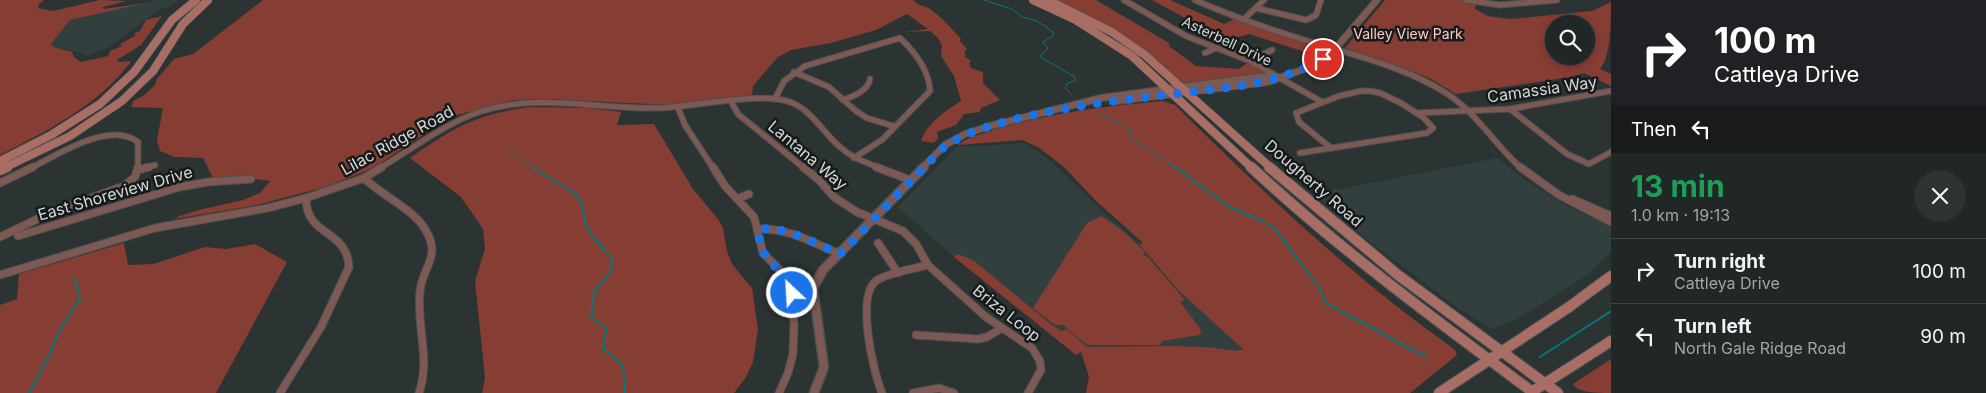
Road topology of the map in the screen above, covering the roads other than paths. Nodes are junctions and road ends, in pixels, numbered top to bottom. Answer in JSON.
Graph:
{"nodes":[{"id":1,"x":196,"y":0,"type":"edge"},
{"id":2,"x":208,"y":0,"type":"edge"},
{"id":3,"x":1033,"y":0,"type":"edge"},
{"id":4,"x":1048,"y":0,"type":"edge"},
{"id":5,"x":1124,"y":0,"type":"edge"},
{"id":6,"x":1195,"y":0,"type":"edge"},
{"id":7,"x":1264,"y":0,"type":"edge"},
{"id":8,"x":1321,"y":0,"type":"edge"},
{"id":9,"x":1378,"y":0,"type":"edge"},
{"id":10,"x":1466,"y":0,"type":"edge"},
{"id":11,"x":1524,"y":0,"type":"edge"},
{"id":12,"x":1557,"y":0,"type":"edge"},
{"id":13,"x":1532,"y":4,"type":"junction"},
{"id":14,"x":1256,"y":8,"type":"junction"},
{"id":15,"x":1243,"y":20,"type":"junction"},
{"id":16,"x":1216,"y":48,"type":"junction"},
{"id":17,"x":1335,"y":49,"type":"junction"},
{"id":18,"x":1272,"y":50,"type":"dead end"},
{"id":19,"x":1205,"y":53,"type":"dead end"},
{"id":20,"x":1250,"y":61,"type":"junction"},
{"id":21,"x":794,"y":72,"type":"junction"},
{"id":22,"x":1278,"y":77,"type":"junction"},
{"id":23,"x":870,"y":78,"type":"dead end"},
{"id":24,"x":1178,"y":91,"type":"junction"},
{"id":25,"x":1610,"y":93,"type":"edge"},
{"id":26,"x":776,"y":99,"type":"junction"},
{"id":27,"x":843,"y":100,"type":"junction"},
{"id":28,"x":1322,"y":102,"type":"junction"},
{"id":29,"x":732,"y":103,"type":"junction"},
{"id":30,"x":678,"y":108,"type":"junction"},
{"id":31,"x":1510,"y":109,"type":"junction"},
{"id":32,"x":1468,"y":110,"type":"junction"},
{"id":33,"x":1416,"y":113,"type":"junction"},
{"id":34,"x":894,"y":126,"type":"junction"},
{"id":35,"x":1331,"y":148,"type":"junction"},
{"id":36,"x":1611,"y":152,"type":"edge"},
{"id":37,"x":1300,"y":153,"type":"dead end"},
{"id":38,"x":854,"y":158,"type":"junction"},
{"id":39,"x":0,"y":161,"type":"edge"},
{"id":40,"x":155,"y":165,"type":"dead end"},
{"id":41,"x":0,"y":170,"type":"edge"},
{"id":42,"x":138,"y":170,"type":"junction"},
{"id":43,"x":364,"y":178,"type":"junction"},
{"id":44,"x":251,"y":179,"type":"dead end"},
{"id":45,"x":910,"y":180,"type":"junction"},
{"id":46,"x":0,"y":183,"type":"edge"},
{"id":47,"x":750,"y":194,"type":"dead end"},
{"id":48,"x":1564,"y":196,"type":"junction"},
{"id":49,"x":306,"y":198,"type":"junction"},
{"id":50,"x":739,"y":198,"type":"junction"},
{"id":51,"x":72,"y":206,"type":"junction"},
{"id":52,"x":1611,"y":216,"type":"edge"},
{"id":53,"x":74,"y":218,"type":"junction"},
{"id":54,"x":874,"y":219,"type":"junction"},
{"id":55,"x":1611,"y":222,"type":"edge"},
{"id":56,"x":759,"y":229,"type":"junction"},
{"id":57,"x":18,"y":236,"type":"dead end"},
{"id":58,"x":0,"y":237,"type":"edge"},
{"id":59,"x":878,"y":243,"type":"dead end"},
{"id":60,"x":840,"y":254,"type":"junction"},
{"id":61,"x":928,"y":265,"type":"junction"},
{"id":62,"x":898,"y":273,"type":"junction"},
{"id":63,"x":0,"y":275,"type":"edge"},
{"id":64,"x":1611,"y":276,"type":"edge"},
{"id":65,"x":1002,"y":328,"type":"junction"},
{"id":66,"x":916,"y":335,"type":"dead end"},
{"id":67,"x":1611,"y":341,"type":"edge"},
{"id":68,"x":1502,"y":351,"type":"junction"},
{"id":69,"x":1488,"y":359,"type":"junction"},
{"id":70,"x":1544,"y":383,"type":"junction"},
{"id":71,"x":280,"y":393,"type":"edge"},
{"id":72,"x":419,"y":393,"type":"edge"},
{"id":73,"x":779,"y":393,"type":"edge"},
{"id":74,"x":814,"y":393,"type":"edge"},
{"id":75,"x":882,"y":393,"type":"edge"},
{"id":76,"x":913,"y":393,"type":"edge"},
{"id":77,"x":954,"y":393,"type":"edge"},
{"id":78,"x":1028,"y":393,"type":"edge"},
{"id":79,"x":1440,"y":393,"type":"edge"},
{"id":80,"x":1532,"y":393,"type":"edge"},
{"id":81,"x":1558,"y":393,"type":"edge"}],
"edges":[{"from":1,"to":39,"type":"main road"},
{"from":2,"to":41,"type":"main road"},
{"from":3,"to":24,"type":"main road","name":"Dougherty Road"},
{"from":4,"to":24,"type":"main road","name":"Dougherty Road"},
{"from":5,"to":16,"type":"street","name":"Asterbell Drive"},
{"from":6,"to":15,"type":"street"},
{"from":7,"to":14,"type":"street"},
{"from":8,"to":14,"type":"street"},
{"from":9,"to":17,"type":"street"},
{"from":10,"to":13,"type":"street"},
{"from":11,"to":13,"type":"street"},
{"from":12,"to":13,"type":"street"},
{"from":14,"to":15,"type":"street"},
{"from":15,"to":17,"type":"street"},
{"from":16,"to":19,"type":"street"},
{"from":16,"to":20,"type":"street","name":"Asterbell Drive"},
{"from":17,"to":22,"type":"street"},
{"from":17,"to":32,"type":"street"},
{"from":18,"to":20,"type":"street"},
{"from":20,"to":22,"type":"street","name":"Asterbell Drive"},
{"from":21,"to":26,"type":"street"},
{"from":21,"to":27,"type":"street"},
{"from":21,"to":34,"type":"street"},
{"from":22,"to":24,"type":"street"},
{"from":22,"to":28,"type":"street","name":"Asterbell Drive"},
{"from":23,"to":27,"type":"street"},
{"from":24,"to":45,"type":"street"},
{"from":24,"to":68,"type":"main road","name":"Dougherty Road"},
{"from":24,"to":69,"type":"main road","name":"Dougherty Road"},
{"from":25,"to":31,"type":"street","name":"Camassia Way"},
{"from":26,"to":29,"type":"street","name":"Lilac Ridge Road"},
{"from":26,"to":38,"type":"street","name":"Lilac Ridge Road"},
{"from":27,"to":34,"type":"street"},
{"from":28,"to":33,"type":"street"},
{"from":28,"to":35,"type":"street"},
{"from":29,"to":30,"type":"street","name":"Lilac Ridge Road"},
{"from":29,"to":54,"type":"street","name":"Lantana Way"},
{"from":30,"to":43,"type":"street","name":"Lilac Ridge Road"},
{"from":30,"to":50,"type":"street"},
{"from":31,"to":32,"type":"street","name":"Camassia Way"},
{"from":31,"to":36,"type":"street"},
{"from":32,"to":33,"type":"street","name":"Camassia Way"},
{"from":32,"to":48,"type":"street"},
{"from":33,"to":35,"type":"street"},
{"from":34,"to":38,"type":"street"},
{"from":35,"to":37,"type":"street"},
{"from":38,"to":45,"type":"street","name":"Lilac Ridge Road"},
{"from":40,"to":42,"type":"street"},
{"from":42,"to":46,"type":"street"},
{"from":42,"to":51,"type":"street"},
{"from":43,"to":49,"type":"street","name":"Lilac Ridge Road"},
{"from":43,"to":72,"type":"street"},
{"from":44,"to":53,"type":"street","name":"East Shoreview Drive"},
{"from":45,"to":54,"type":"street"},
{"from":47,"to":50,"type":"street"},
{"from":48,"to":52,"type":"street"},
{"from":48,"to":55,"type":"street"},
{"from":49,"to":63,"type":"street","name":"Lilac Ridge Road"},
{"from":49,"to":71,"type":"street"},
{"from":50,"to":56,"type":"street"},
{"from":51,"to":53,"type":"street"},
{"from":51,"to":58,"type":"street"},
{"from":53,"to":57,"type":"street","name":"East Shoreview Drive"},
{"from":54,"to":60,"type":"street"},
{"from":54,"to":61,"type":"street","name":"Briza Loop"},
{"from":56,"to":60,"type":"street"},
{"from":56,"to":73,"type":"street"},
{"from":59,"to":62,"type":"street"},
{"from":60,"to":74,"type":"street"},
{"from":61,"to":62,"type":"street"},
{"from":61,"to":65,"type":"street","name":"Briza Loop"},
{"from":62,"to":75,"type":"street"},
{"from":64,"to":68,"type":"main road"},
{"from":65,"to":66,"type":"street"},
{"from":65,"to":78,"type":"street","name":"Briza Loop"},
{"from":67,"to":70,"type":"main road"},
{"from":68,"to":69,"type":"main road"},
{"from":68,"to":70,"type":"main road","name":"Dougherty Road"},
{"from":69,"to":79,"type":"main road"},
{"from":69,"to":80,"type":"main road","name":"Dougherty Road"},
{"from":70,"to":80,"type":"main road"},
{"from":70,"to":81,"type":"main road","name":"Dougherty Road"},
{"from":76,"to":77,"type":"street"}]}
